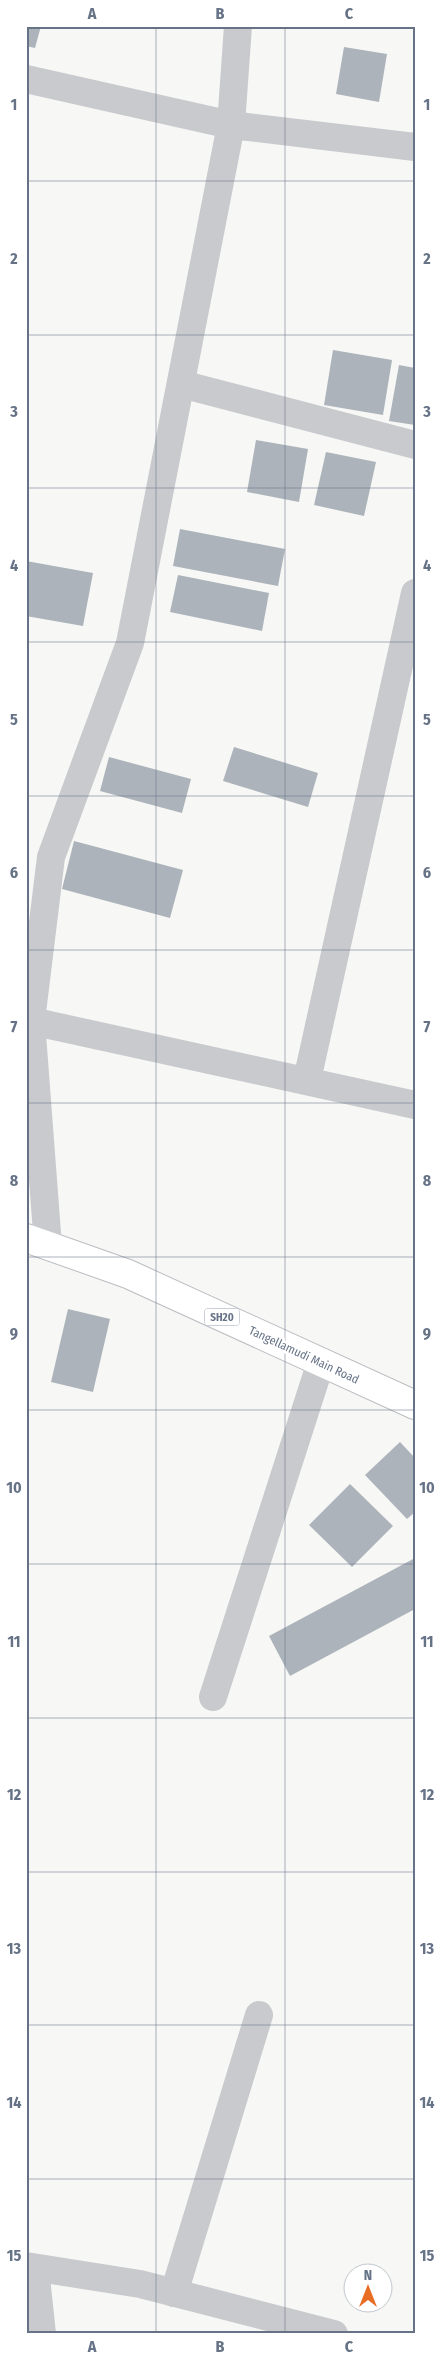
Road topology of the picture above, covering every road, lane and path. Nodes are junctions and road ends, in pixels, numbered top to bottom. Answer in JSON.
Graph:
{"nodes":[{"id":1,"x":238,"y":26,"type":"edge"},
{"id":2,"x":26,"y":79,"type":"edge"},
{"id":3,"x":231,"y":125,"type":"junction"},
{"id":4,"x":415,"y":147,"type":"edge"},
{"id":5,"x":181,"y":384,"type":"junction"},
{"id":6,"x":415,"y":445,"type":"edge"},
{"id":7,"x":415,"y":593,"type":"edge"},
{"id":8,"x":31,"y":1021,"type":"junction"},
{"id":9,"x":307,"y":1080,"type":"junction"},
{"id":10,"x":415,"y":1105,"type":"edge"},
{"id":11,"x":37,"y":1242,"type":"edge"},
{"id":12,"x":321,"y":1362,"type":"junction"},
{"id":13,"x":415,"y":1405,"type":"edge"},
{"id":14,"x":213,"y":1697,"type":"dead end"},
{"id":15,"x":259,"y":2015,"type":"dead end"},
{"id":16,"x":29,"y":2270,"type":"edge"},
{"id":17,"x":174,"y":2293,"type":"junction"},
{"id":18,"x":288,"y":2328,"type":"edge"},
{"id":19,"x":42,"y":2334,"type":"edge"},
{"id":20,"x":334,"y":2334,"type":"edge"}],
"edges":[{"from":1,"to":3,"type":"street"},
{"from":2,"to":3,"type":"street"},
{"from":3,"to":4,"type":"street"},
{"from":3,"to":5,"type":"street"},
{"from":5,"to":6,"type":"street"},
{"from":5,"to":8,"type":"street"},
{"from":7,"to":9,"type":"street"},
{"from":8,"to":9,"type":"street"},
{"from":8,"to":11,"type":"street"},
{"from":9,"to":10,"type":"street"},
{"from":11,"to":12,"type":"main road","name":"Tangellamudi Main Road","number":"SH20"},
{"from":12,"to":13,"type":"main road","name":"Tangellamudi Main Road","number":"SH20"},
{"from":12,"to":14,"type":"street"},
{"from":15,"to":17,"type":"street"},
{"from":16,"to":17,"type":"street"},
{"from":16,"to":19,"type":"street"},
{"from":17,"to":18,"type":"street"},
{"from":18,"to":20,"type":"street"}]}
